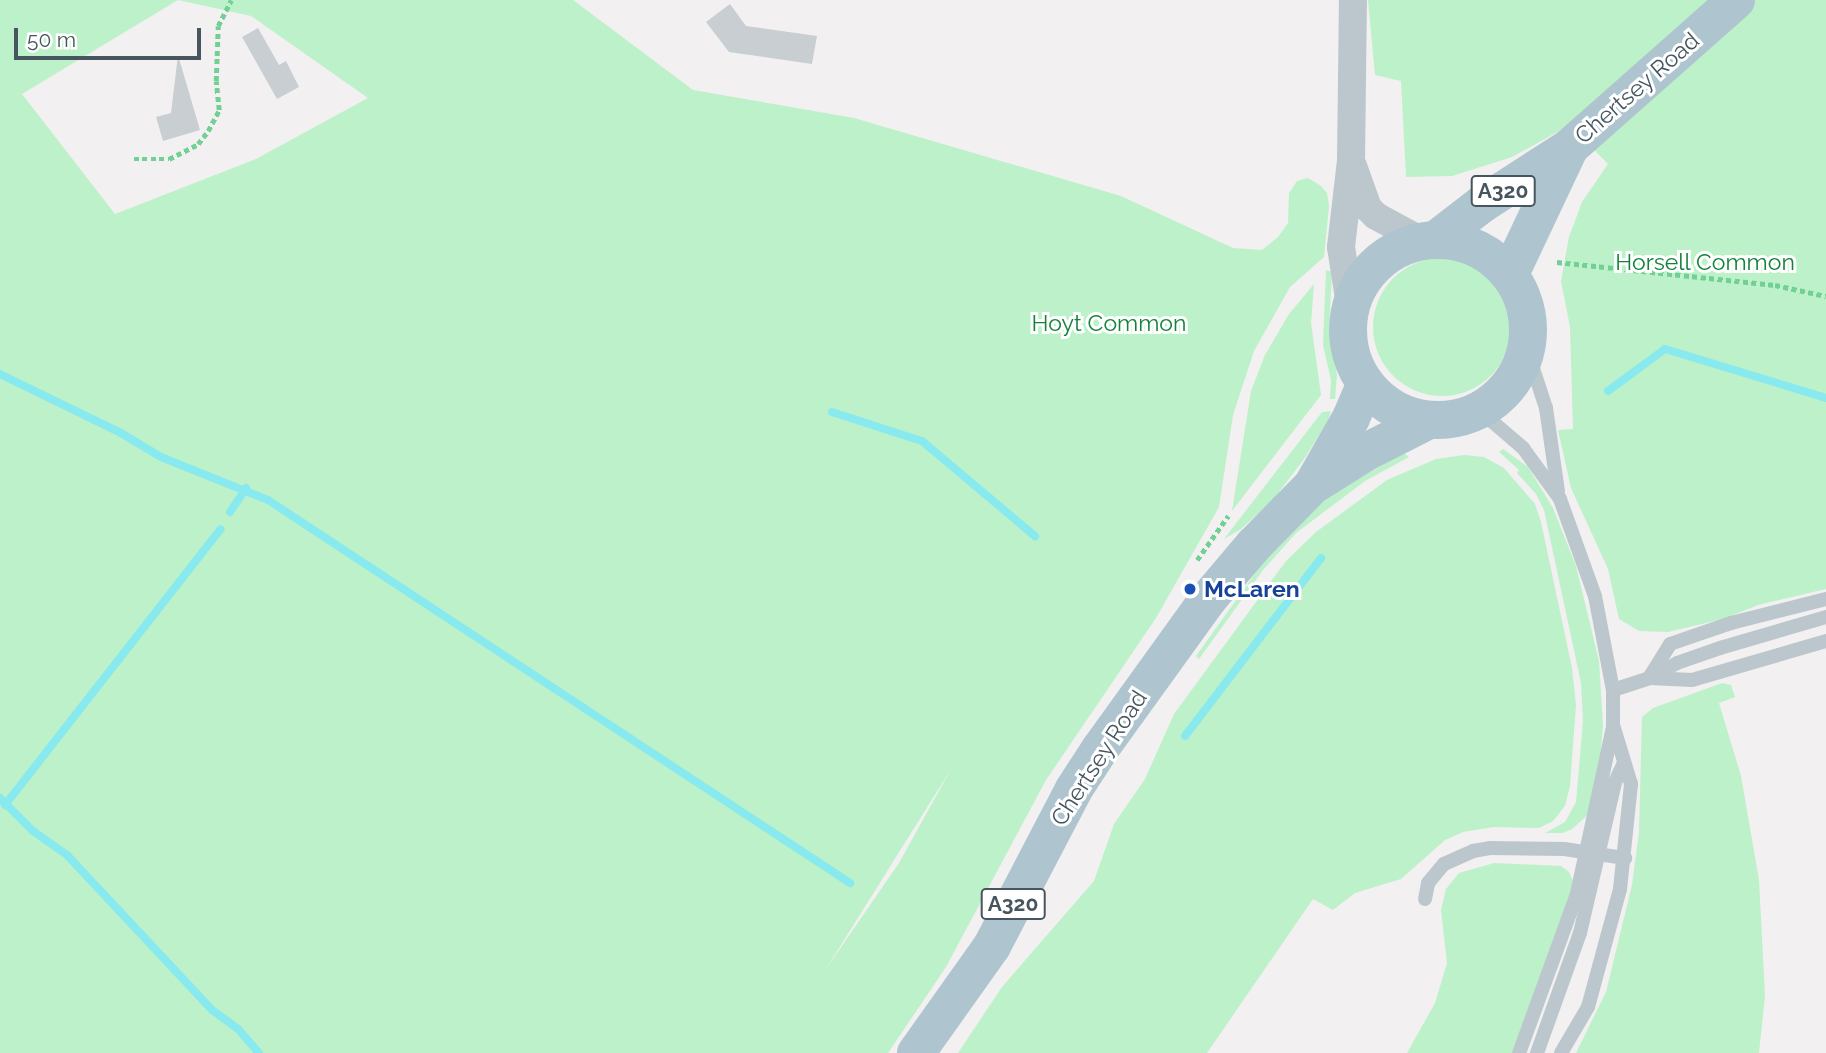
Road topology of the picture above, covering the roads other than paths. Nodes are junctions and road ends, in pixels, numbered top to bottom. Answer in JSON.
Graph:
{"nodes":[{"id":1,"x":1353,"y":0,"type":"edge"},
{"id":2,"x":1736,"y":0,"type":"edge"},
{"id":3,"x":1570,"y":148,"type":"junction"},
{"id":4,"x":1351,"y":160,"type":"junction"},
{"id":5,"x":1430,"y":240,"type":"junction"},
{"id":6,"x":1510,"y":274,"type":"junction"},
{"id":7,"x":1350,"y":305,"type":"junction"},
{"id":8,"x":1527,"y":350,"type":"junction"},
{"id":9,"x":1365,"y":385,"type":"junction"},
{"id":10,"x":1480,"y":411,"type":"junction"},
{"id":11,"x":1429,"y":420,"type":"junction"},
{"id":12,"x":1312,"y":486,"type":"junction"},
{"id":13,"x":1560,"y":499,"type":"junction"},
{"id":14,"x":1826,"y":599,"type":"edge"},
{"id":15,"x":1826,"y":617,"type":"edge"},
{"id":16,"x":1826,"y":641,"type":"edge"},
{"id":17,"x":1649,"y":678,"type":"junction"},
{"id":18,"x":1613,"y":690,"type":"junction"},
{"id":19,"x":1614,"y":727,"type":"junction"},
{"id":20,"x":1624,"y":763,"type":"junction"},
{"id":21,"x":1594,"y":852,"type":"junction"},
{"id":22,"x":1625,"y":858,"type":"junction"},
{"id":23,"x":1425,"y":899,"type":"dead end"},
{"id":24,"x":916,"y":1053,"type":"edge"},
{"id":25,"x":1519,"y":1053,"type":"edge"},
{"id":26,"x":1537,"y":1053,"type":"edge"},
{"id":27,"x":1561,"y":1053,"type":"edge"}],
"edges":[{"from":1,"to":4,"type":"street"},
{"from":2,"to":3,"type":"main road","name":"Chertsey Road","number":"A320"},
{"from":3,"to":5,"type":"main road","name":"Chertsey Road","number":"A320"},
{"from":3,"to":6,"type":"main road","name":"Chertsey Road","number":"A320"},
{"from":4,"to":5,"type":"street"},
{"from":4,"to":7,"type":"street"},
{"from":5,"to":6,"type":"main road"},
{"from":5,"to":7,"type":"main road"},
{"from":6,"to":8,"type":"main road"},
{"from":7,"to":9,"type":"main road"},
{"from":8,"to":10,"type":"main road"},
{"from":8,"to":13,"type":"lane"},
{"from":9,"to":11,"type":"main road"},
{"from":9,"to":12,"type":"main road","name":"Chertsey Road"},
{"from":10,"to":11,"type":"main road"},
{"from":10,"to":13,"type":"lane"},
{"from":11,"to":12,"type":"main road","name":"Chertsey Road","number":"A320"},
{"from":12,"to":24,"type":"main road","name":"Chertsey Road","number":"A320"},
{"from":13,"to":18,"type":"lane"},
{"from":14,"to":17,"type":"lane"},
{"from":15,"to":17,"type":"lane"},
{"from":16,"to":17,"type":"lane"},
{"from":17,"to":18,"type":"lane"},
{"from":18,"to":19,"type":"lane"},
{"from":19,"to":20,"type":"lane"},
{"from":19,"to":21,"type":"lane"},
{"from":20,"to":21,"type":"lane"},
{"from":20,"to":22,"type":"lane"},
{"from":21,"to":22,"type":"lane"},
{"from":21,"to":23,"type":"lane"},
{"from":21,"to":25,"type":"lane"},
{"from":21,"to":26,"type":"lane"},
{"from":22,"to":27,"type":"lane"}]}
